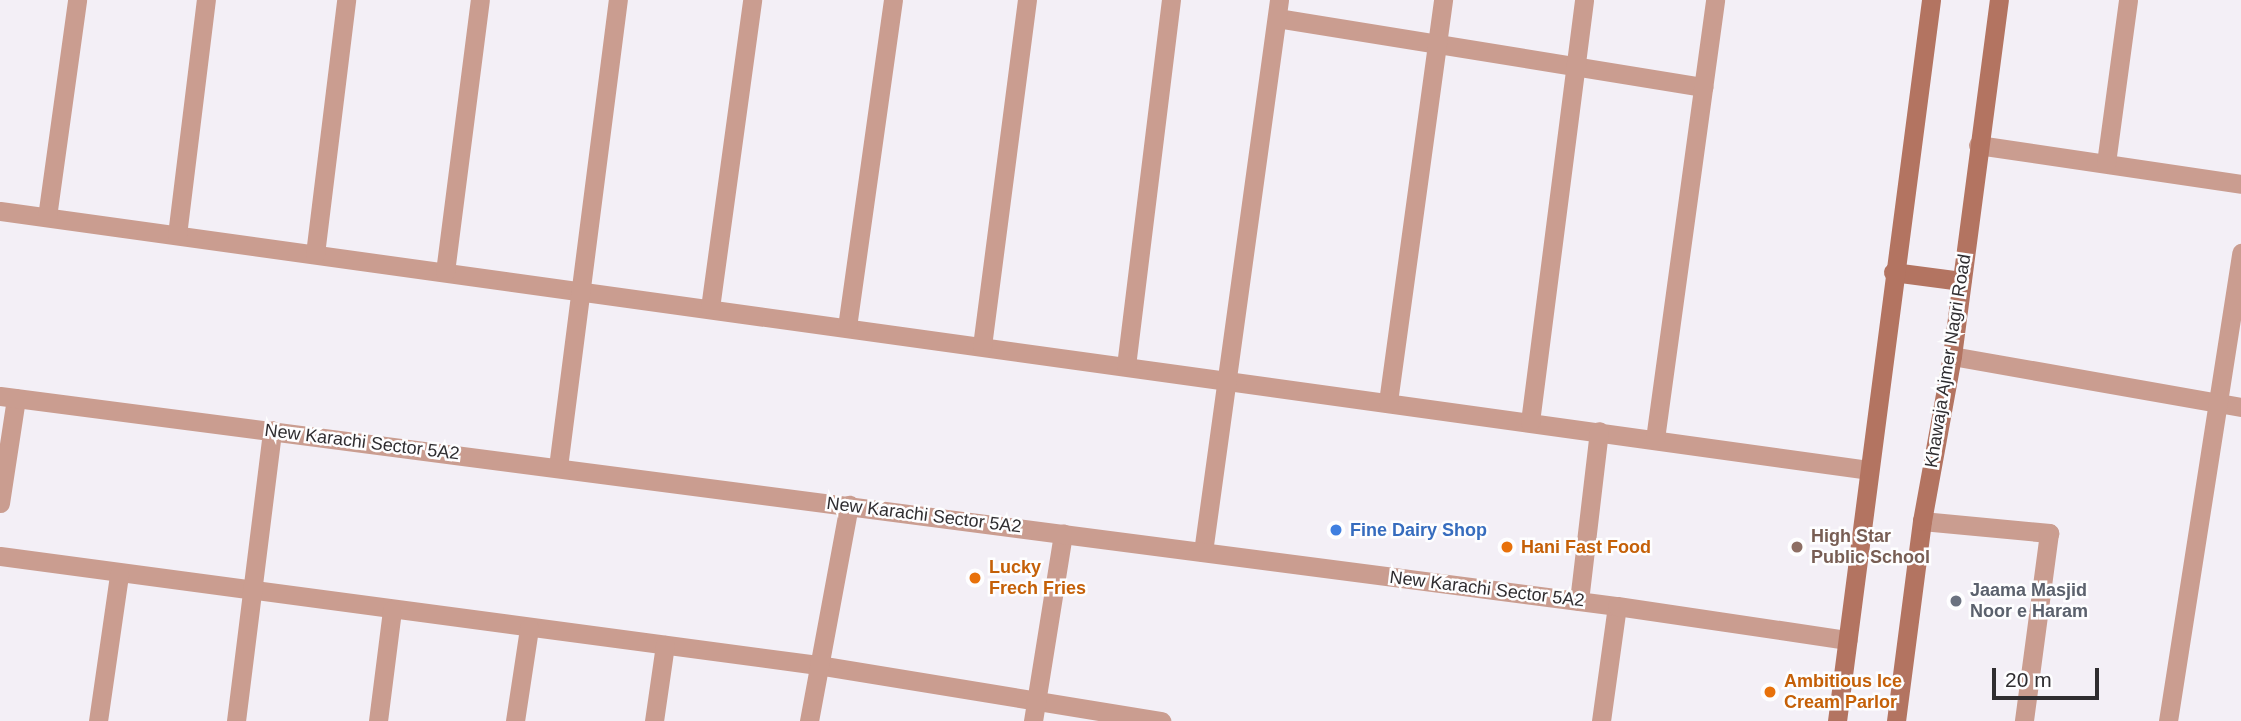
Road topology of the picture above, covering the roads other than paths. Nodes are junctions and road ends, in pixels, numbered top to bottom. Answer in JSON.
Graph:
{"nodes":[{"id":1,"x":78,"y":0,"type":"edge"},
{"id":2,"x":206,"y":0,"type":"edge"},
{"id":3,"x":346,"y":0,"type":"edge"},
{"id":4,"x":480,"y":0,"type":"edge"},
{"id":5,"x":618,"y":0,"type":"edge"},
{"id":6,"x":752,"y":0,"type":"edge"},
{"id":7,"x":893,"y":0,"type":"edge"},
{"id":8,"x":1027,"y":0,"type":"edge"},
{"id":9,"x":1171,"y":0,"type":"edge"},
{"id":10,"x":1443,"y":0,"type":"edge"},
{"id":11,"x":1584,"y":0,"type":"edge"},
{"id":12,"x":1715,"y":0,"type":"edge"},
{"id":13,"x":1931,"y":0,"type":"edge"},
{"id":14,"x":1999,"y":0,"type":"edge"},
{"id":15,"x":2128,"y":0,"type":"edge"},
{"id":16,"x":1278,"y":9,"type":"edge"},
{"id":17,"x":1437,"y":45,"type":"junction"},
{"id":18,"x":1575,"y":67,"type":"junction"},
{"id":19,"x":1703,"y":88,"type":"junction"},
{"id":20,"x":1978,"y":145,"type":"junction"},
{"id":21,"x":2106,"y":163,"type":"junction"},
{"id":22,"x":2241,"y":184,"type":"edge"},
{"id":23,"x":0,"y":211,"type":"edge"},
{"id":24,"x":47,"y":217,"type":"junction"},
{"id":25,"x":177,"y":235,"type":"junction"},
{"id":26,"x":2241,"y":253,"type":"edge"},
{"id":27,"x":315,"y":254,"type":"junction"},
{"id":28,"x":445,"y":272,"type":"junction"},
{"id":29,"x":1893,"y":272,"type":"junction"},
{"id":30,"x":1961,"y":281,"type":"junction"},
{"id":31,"x":580,"y":291,"type":"junction"},
{"id":32,"x":710,"y":308,"type":"junction"},
{"id":33,"x":847,"y":327,"type":"junction"},
{"id":34,"x":982,"y":346,"type":"junction"},
{"id":35,"x":1952,"y":356,"type":"junction"},
{"id":36,"x":1126,"y":366,"type":"junction"},
{"id":37,"x":1227,"y":379,"type":"junction"},
{"id":38,"x":8,"y":397,"type":"edge"},
{"id":39,"x":1388,"y":402,"type":"junction"},
{"id":40,"x":2218,"y":404,"type":"junction"},
{"id":41,"x":2241,"y":407,"type":"edge"},
{"id":42,"x":1530,"y":422,"type":"junction"},
{"id":43,"x":272,"y":430,"type":"junction"},
{"id":44,"x":1600,"y":431,"type":"junction"},
{"id":45,"x":1655,"y":439,"type":"junction"},
{"id":46,"x":558,"y":467,"type":"junction"},
{"id":47,"x":1868,"y":470,"type":"junction"},
{"id":48,"x":0,"y":503,"type":"edge"},
{"id":49,"x":849,"y":505,"type":"junction"},
{"id":50,"x":1922,"y":521,"type":"junction"},
{"id":51,"x":1063,"y":533,"type":"junction"},
{"id":52,"x":1203,"y":552,"type":"junction"},
{"id":53,"x":0,"y":556,"type":"edge"},
{"id":54,"x":119,"y":575,"type":"junction"},
{"id":55,"x":253,"y":592,"type":"junction"},
{"id":56,"x":1579,"y":601,"type":"junction"},
{"id":57,"x":1617,"y":606,"type":"junction"},
{"id":58,"x":392,"y":610,"type":"junction"},
{"id":59,"x":529,"y":628,"type":"junction"},
{"id":60,"x":1848,"y":640,"type":"junction"},
{"id":61,"x":665,"y":645,"type":"junction"},
{"id":62,"x":818,"y":665,"type":"junction"},
{"id":63,"x":1036,"y":701,"type":"junction"},
{"id":64,"x":98,"y":721,"type":"edge"},
{"id":65,"x":236,"y":721,"type":"edge"},
{"id":66,"x":379,"y":721,"type":"edge"},
{"id":67,"x":516,"y":721,"type":"edge"},
{"id":68,"x":654,"y":721,"type":"edge"},
{"id":69,"x":809,"y":721,"type":"edge"},
{"id":70,"x":1033,"y":721,"type":"edge"},
{"id":71,"x":1161,"y":721,"type":"edge"},
{"id":72,"x":1601,"y":721,"type":"edge"},
{"id":73,"x":1837,"y":721,"type":"edge"},
{"id":74,"x":1896,"y":721,"type":"edge"},
{"id":75,"x":2024,"y":721,"type":"edge"},
{"id":76,"x":2168,"y":721,"type":"edge"}],
"edges":[{"from":1,"to":24,"type":"street"},
{"from":2,"to":25,"type":"street"},
{"from":3,"to":27,"type":"street"},
{"from":4,"to":28,"type":"street"},
{"from":5,"to":31,"type":"street"},
{"from":6,"to":32,"type":"street"},
{"from":7,"to":33,"type":"street"},
{"from":8,"to":34,"type":"street"},
{"from":9,"to":36,"type":"street"},
{"from":10,"to":17,"type":"street"},
{"from":11,"to":18,"type":"street"},
{"from":12,"to":19,"type":"street"},
{"from":13,"to":29,"type":"main road"},
{"from":14,"to":20,"type":"main road","name":"Khawaja Ajmer Nagri Road"},
{"from":15,"to":21,"type":"street"},
{"from":16,"to":17,"type":"street"},
{"from":16,"to":37,"type":"street"},
{"from":17,"to":18,"type":"street"},
{"from":17,"to":39,"type":"street"},
{"from":18,"to":19,"type":"street"},
{"from":18,"to":42,"type":"street"},
{"from":19,"to":45,"type":"street"},
{"from":20,"to":21,"type":"street"},
{"from":20,"to":30,"type":"main road","name":"Khawaja Ajmer Nagri Road"},
{"from":21,"to":22,"type":"street"},
{"from":23,"to":24,"type":"street"},
{"from":24,"to":25,"type":"street"},
{"from":25,"to":27,"type":"street"},
{"from":26,"to":40,"type":"street"},
{"from":27,"to":28,"type":"street"},
{"from":28,"to":31,"type":"street"},
{"from":29,"to":30,"type":"main road"},
{"from":29,"to":47,"type":"main road"},
{"from":30,"to":35,"type":"main road","name":"Khawaja Ajmer Nagri Road"},
{"from":31,"to":32,"type":"street"},
{"from":31,"to":46,"type":"street"},
{"from":32,"to":33,"type":"street"},
{"from":33,"to":34,"type":"street"},
{"from":34,"to":36,"type":"street"},
{"from":35,"to":40,"type":"street"},
{"from":35,"to":50,"type":"main road","name":"Khawaja Ajmer Nagri Road"},
{"from":36,"to":37,"type":"street"},
{"from":37,"to":39,"type":"street"},
{"from":37,"to":52,"type":"street"},
{"from":38,"to":43,"type":"street","name":"New Karachi Sector 5A2"},
{"from":38,"to":48,"type":"street"},
{"from":39,"to":42,"type":"street"},
{"from":40,"to":41,"type":"street"},
{"from":40,"to":76,"type":"street"},
{"from":42,"to":44,"type":"street"},
{"from":43,"to":46,"type":"street","name":"New Karachi Sector 5A2"},
{"from":43,"to":55,"type":"street"},
{"from":44,"to":45,"type":"street"},
{"from":44,"to":56,"type":"street"},
{"from":45,"to":47,"type":"street"},
{"from":46,"to":49,"type":"street","name":"New Karachi Sector 5A2"},
{"from":47,"to":60,"type":"main road"},
{"from":49,"to":51,"type":"street","name":"New Karachi Sector 5A2"},
{"from":49,"to":62,"type":"street"},
{"from":50,"to":74,"type":"main road","name":"Khawaja Ajmer Nagri Road"},
{"from":50,"to":75,"type":"street"},
{"from":51,"to":52,"type":"street","name":"New Karachi Sector 5A2"},
{"from":51,"to":63,"type":"street"},
{"from":52,"to":56,"type":"street","name":"New Karachi Sector 5A2"},
{"from":53,"to":54,"type":"street"},
{"from":54,"to":55,"type":"street"},
{"from":54,"to":64,"type":"street"},
{"from":55,"to":58,"type":"street"},
{"from":55,"to":65,"type":"street"},
{"from":56,"to":57,"type":"street","name":"New Karachi Sector 5A2"},
{"from":57,"to":60,"type":"street","name":"New Karachi Sector 5A2"},
{"from":57,"to":72,"type":"street"},
{"from":58,"to":59,"type":"street"},
{"from":58,"to":66,"type":"street"},
{"from":59,"to":61,"type":"street"},
{"from":59,"to":67,"type":"street"},
{"from":60,"to":73,"type":"main road"},
{"from":61,"to":62,"type":"street"},
{"from":61,"to":68,"type":"street"},
{"from":62,"to":63,"type":"street"},
{"from":62,"to":69,"type":"street"},
{"from":63,"to":70,"type":"street"},
{"from":63,"to":71,"type":"street"}]}
